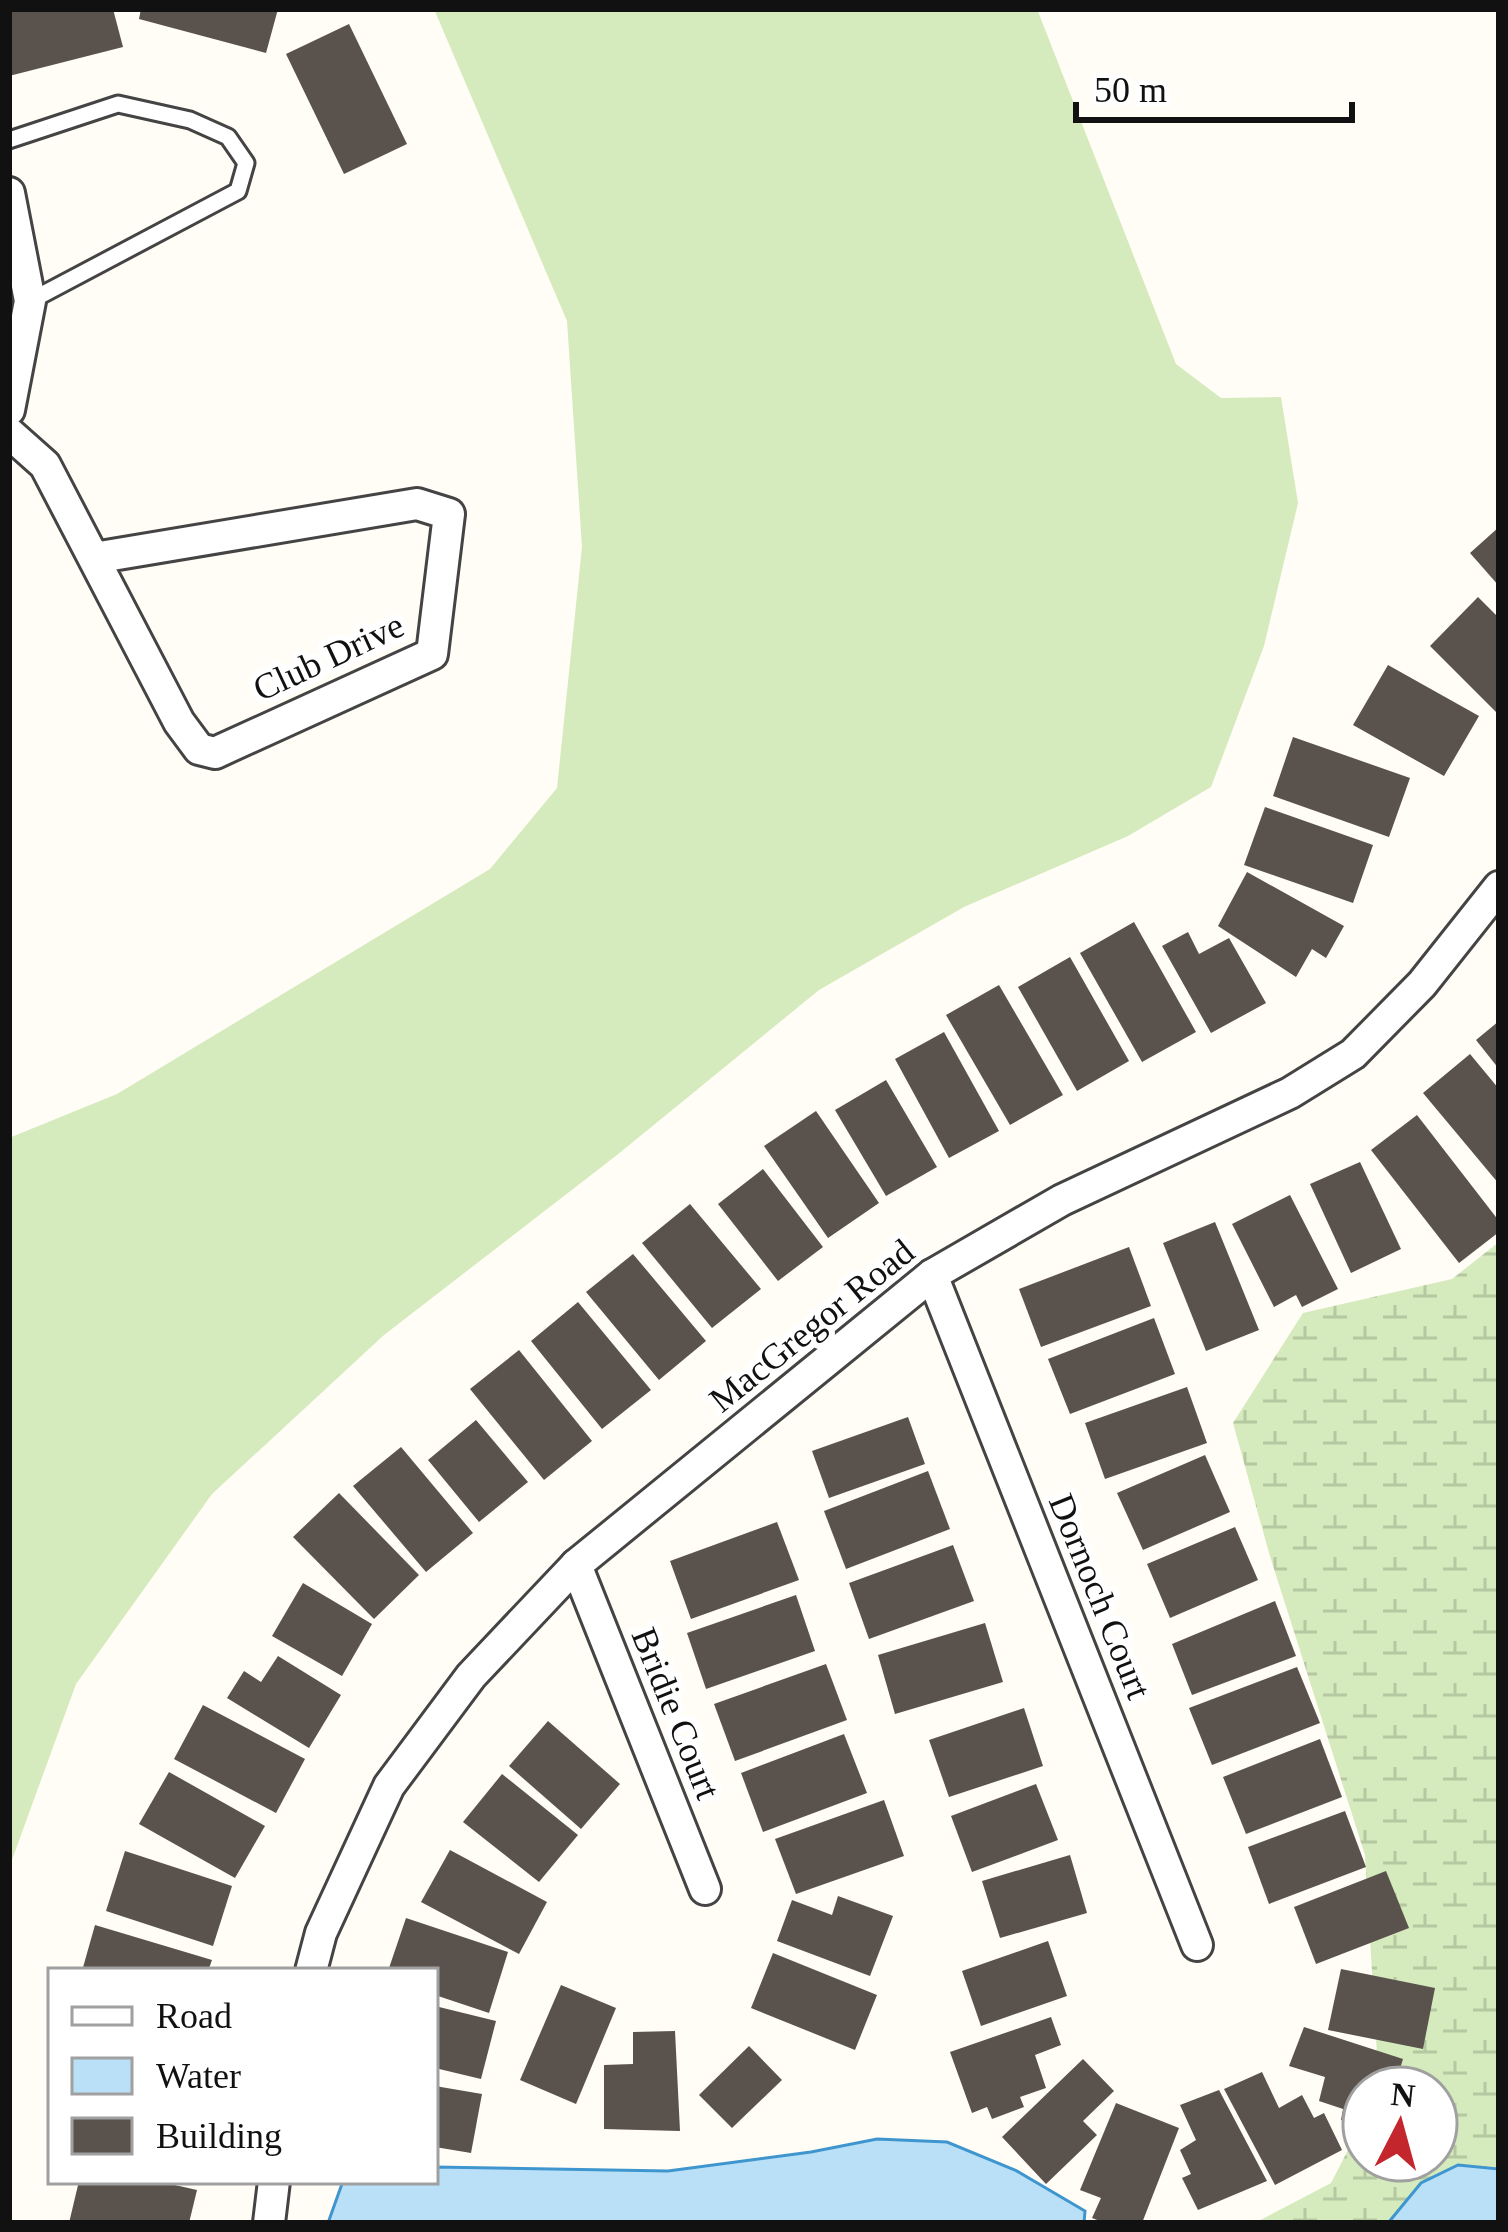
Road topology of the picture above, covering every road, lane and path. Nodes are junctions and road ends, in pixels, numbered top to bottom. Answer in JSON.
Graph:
{"nodes":[{"id":1,"x":9,"y":140,"type":"edge"},
{"id":2,"x":9,"y":194,"type":"edge"},
{"id":3,"x":30,"y":301,"type":"junction"},
{"id":4,"x":9,"y":410,"type":"edge"},
{"id":5,"x":9,"y":433,"type":"edge"},
{"id":6,"x":94,"y":558,"type":"junction"},
{"id":7,"x":1499,"y":887,"type":"edge"},
{"id":8,"x":932,"y":1275,"type":"junction"},
{"id":9,"x":576,"y":1565,"type":"junction"},
{"id":10,"x":705,"y":1889,"type":"dead end"},
{"id":11,"x":1197,"y":1945,"type":"dead end"},
{"id":12,"x":312,"y":1968,"type":"edge"},
{"id":13,"x":274,"y":2184,"type":"edge"},
{"id":14,"x":269,"y":2223,"type":"edge"}],
"edges":[{"from":1,"to":3,"type":"lane"},
{"from":2,"to":3,"type":"street"},
{"from":3,"to":4,"type":"street"},
{"from":5,"to":6,"type":"street","name":"Club Drive"},
{"from":6,"to":6,"type":"street","name":"Club Drive"},
{"from":7,"to":8,"type":"street","name":"MacGregor Road"},
{"from":8,"to":9,"type":"street","name":"MacGregor Road"},
{"from":8,"to":11,"type":"street","name":"Dornoch Court"},
{"from":9,"to":10,"type":"street","name":"Bridie Court"},
{"from":9,"to":12,"type":"street","name":"MacGregor Road"},
{"from":13,"to":14,"type":"street"}]}
